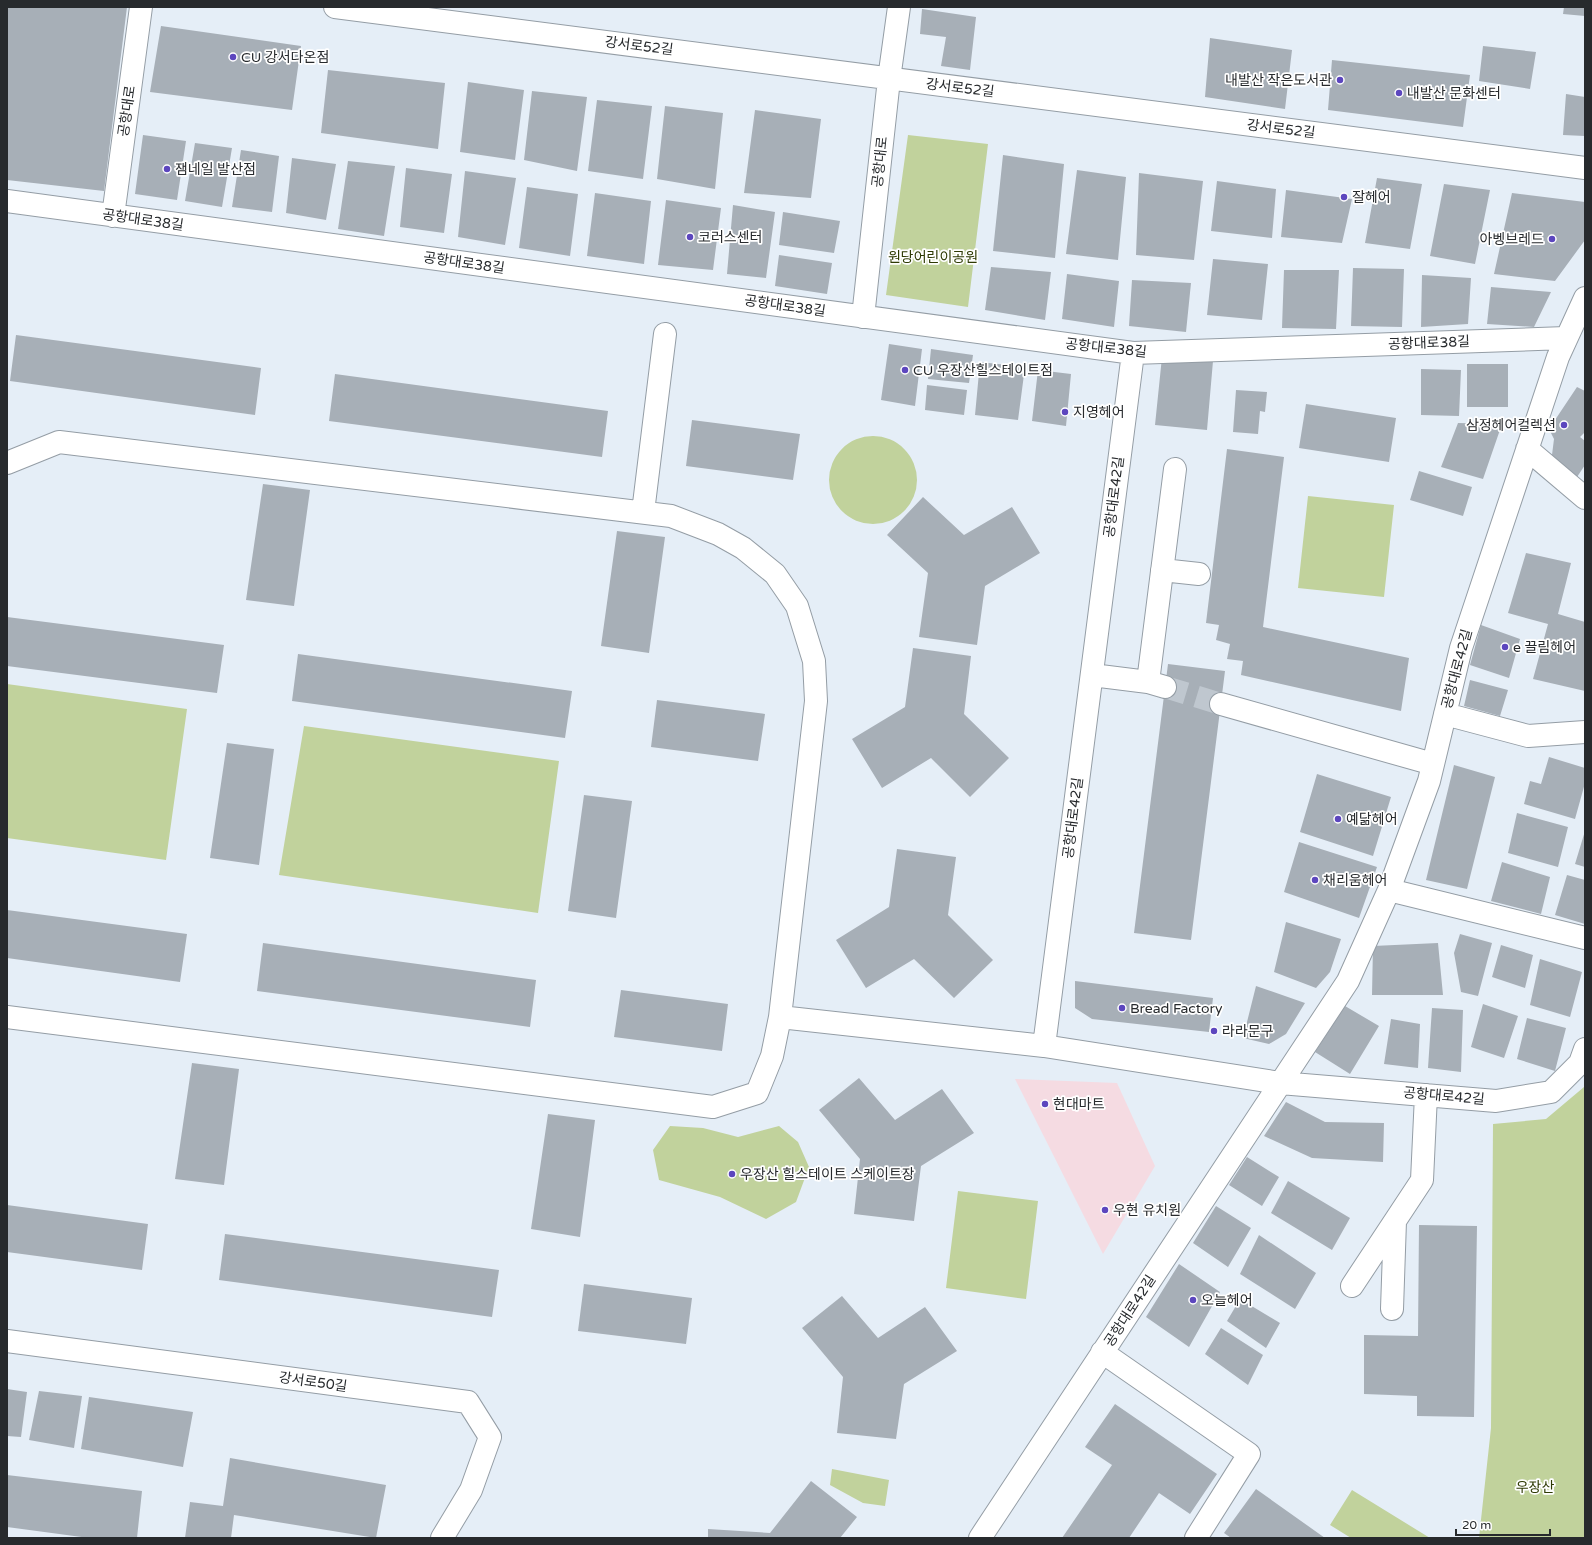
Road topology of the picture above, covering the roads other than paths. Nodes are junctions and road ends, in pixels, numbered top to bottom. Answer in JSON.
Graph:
{"nodes":[{"id":1,"x":141,"y":7,"type":"edge"},
{"id":2,"x":335,"y":7,"type":"edge"},
{"id":3,"x":899,"y":7,"type":"edge"},
{"id":4,"x":889,"y":79,"type":"junction"},
{"id":5,"x":1585,"y":168,"type":"edge"},
{"id":6,"x":7,"y":201,"type":"edge"},
{"id":7,"x":113,"y":216,"type":"junction"},
{"id":8,"x":1585,"y":298,"type":"edge"},
{"id":9,"x":863,"y":317,"type":"junction"},
{"id":10,"x":665,"y":334,"type":"dead end"},
{"id":11,"x":1566,"y":338,"type":"junction"},
{"id":12,"x":1133,"y":354,"type":"junction"},
{"id":13,"x":1527,"y":449,"type":"junction"},
{"id":14,"x":7,"y":463,"type":"edge"},
{"id":15,"x":1175,"y":469,"type":"dead end"},
{"id":16,"x":1585,"y":498,"type":"edge"},
{"id":17,"x":643,"y":512,"type":"junction"},
{"id":18,"x":1162,"y":570,"type":"junction"},
{"id":19,"x":1199,"y":574,"type":"dead end"},
{"id":20,"x":1092,"y":675,"type":"junction"},
{"id":21,"x":1220,"y":704,"type":"tunnel mouth"},
{"id":22,"x":1445,"y":714,"type":"junction"},
{"id":23,"x":1585,"y":732,"type":"edge"},
{"id":24,"x":1433,"y":764,"type":"junction"},
{"id":25,"x":1389,"y":890,"type":"junction"},
{"id":26,"x":1585,"y":938,"type":"edge"},
{"id":27,"x":7,"y":1017,"type":"edge"},
{"id":28,"x":780,"y":1017,"type":"junction"},
{"id":29,"x":1044,"y":1046,"type":"junction"},
{"id":30,"x":1585,"y":1049,"type":"edge"},
{"id":31,"x":1280,"y":1083,"type":"junction"},
{"id":32,"x":1426,"y":1095,"type":"junction"},
{"id":33,"x":1395,"y":1221,"type":"junction"},
{"id":34,"x":1352,"y":1286,"type":"dead end"},
{"id":35,"x":1392,"y":1309,"type":"dead end"},
{"id":36,"x":7,"y":1341,"type":"edge"},
{"id":37,"x":1102,"y":1352,"type":"junction"},
{"id":38,"x":442,"y":1538,"type":"edge"},
{"id":39,"x":980,"y":1538,"type":"edge"},
{"id":40,"x":1196,"y":1538,"type":"edge"}],
"edges":[{"from":1,"to":7,"type":"street","name":"공항대로"},
{"from":2,"to":4,"type":"street","name":"강서로52길"},
{"from":3,"to":4,"type":"street","name":"공항대로"},
{"from":4,"to":5,"type":"street","name":"강서로52길"},
{"from":4,"to":9,"type":"street","name":"공항대로"},
{"from":6,"to":7,"type":"street","name":"공항대로38길"},
{"from":7,"to":9,"type":"street","name":"공항대로38길"},
{"from":8,"to":11,"type":"street","name":"공항대로42길"},
{"from":9,"to":12,"type":"street","name":"공항대로38길"},
{"from":10,"to":17,"type":"street"},
{"from":11,"to":12,"type":"street","name":"공항대로38길"},
{"from":11,"to":13,"type":"street","name":"공항대로42길"},
{"from":12,"to":20,"type":"street","name":"공항대로42길"},
{"from":13,"to":16,"type":"street"},
{"from":13,"to":22,"type":"street","name":"공항대로42길"},
{"from":14,"to":17,"type":"street"},
{"from":15,"to":18,"type":"street"},
{"from":17,"to":28,"type":"street"},
{"from":18,"to":19,"type":"street"},
{"from":18,"to":20,"type":"street"},
{"from":20,"to":29,"type":"street","name":"공항대로42길"},
{"from":21,"to":24,"type":"street"},
{"from":22,"to":23,"type":"street"},
{"from":22,"to":24,"type":"street","name":"공항대로42길"},
{"from":24,"to":25,"type":"street","name":"공항대로42길"},
{"from":25,"to":26,"type":"street"},
{"from":25,"to":31,"type":"street","name":"공항대로42길"},
{"from":27,"to":28,"type":"street"},
{"from":28,"to":29,"type":"street"},
{"from":29,"to":31,"type":"street","name":"공항대로42길"},
{"from":30,"to":32,"type":"street","name":"공항대로42길"},
{"from":31,"to":32,"type":"street","name":"공항대로42길"},
{"from":31,"to":37,"type":"street","name":"공항대로42길"},
{"from":32,"to":33,"type":"street"},
{"from":33,"to":34,"type":"street"},
{"from":33,"to":35,"type":"street"},
{"from":36,"to":38,"type":"street","name":"강서로50길"},
{"from":37,"to":39,"type":"street","name":"공항대로42길"},
{"from":37,"to":40,"type":"street"}]}
